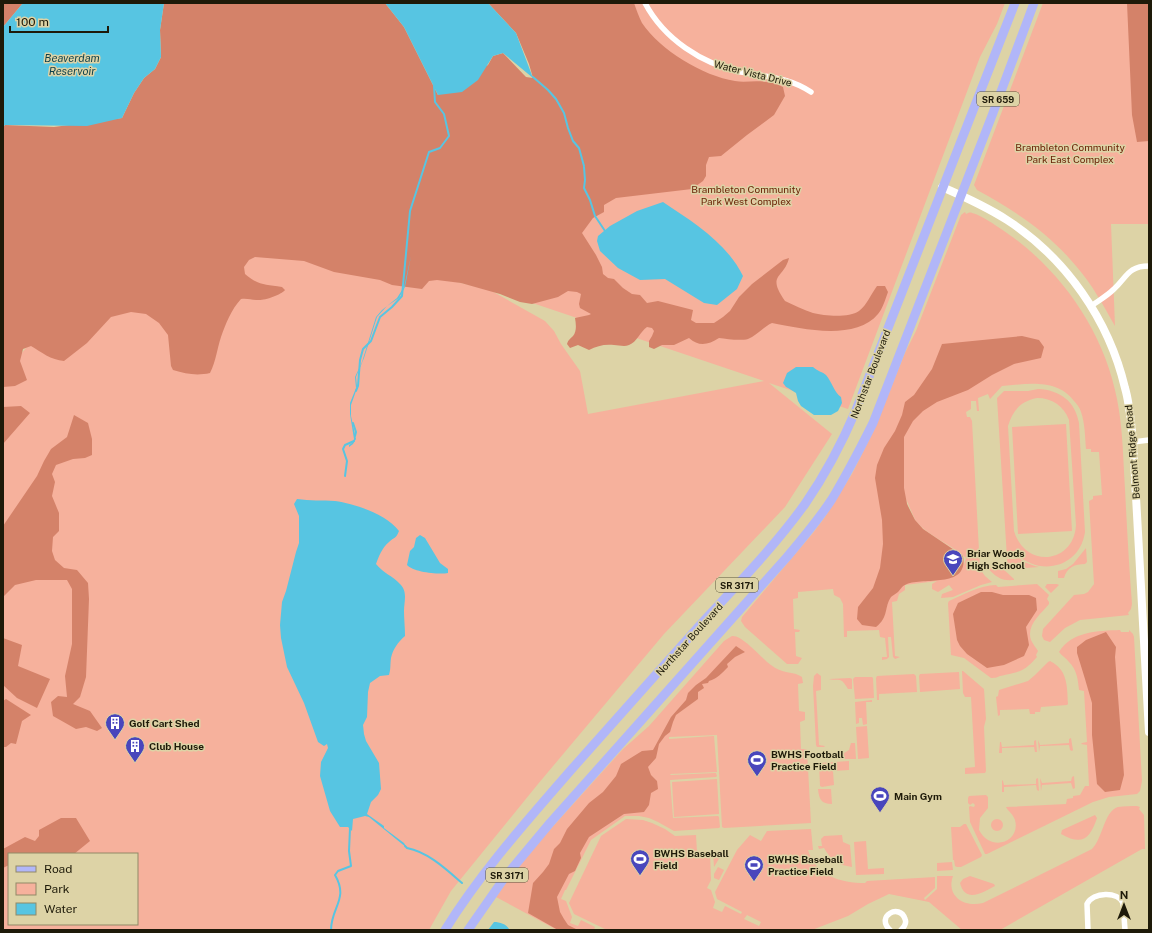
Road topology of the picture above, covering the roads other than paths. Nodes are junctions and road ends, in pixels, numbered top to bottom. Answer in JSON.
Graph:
{"nodes":[{"id":1,"x":645,"y":3,"type":"edge"},
{"id":2,"x":1015,"y":3,"type":"edge"},
{"id":3,"x":1034,"y":3,"type":"edge"},
{"id":4,"x":811,"y":92,"type":"dead end"},
{"id":5,"x":942,"y":187,"type":"junction"},
{"id":6,"x":960,"y":195,"type":"junction"},
{"id":7,"x":1149,"y":266,"type":"edge"},
{"id":8,"x":1091,"y":306,"type":"junction"},
{"id":9,"x":1149,"y":440,"type":"edge"},
{"id":10,"x":1133,"y":442,"type":"junction"},
{"id":11,"x":1149,"y":732,"type":"edge"},
{"id":12,"x":445,"y":930,"type":"edge"},
{"id":13,"x":468,"y":930,"type":"edge"},
{"id":14,"x":890,"y":930,"type":"edge"},
{"id":15,"x":901,"y":930,"type":"edge"},
{"id":16,"x":1088,"y":930,"type":"edge"},
{"id":17,"x":1125,"y":930,"type":"edge"}],
"edges":[{"from":1,"to":4,"type":"street","name":"Water Vista Drive"},
{"from":2,"to":5,"type":"main road","number":"SR 659"},
{"from":3,"to":6,"type":"main road","number":"SR 659"},
{"from":5,"to":6,"type":"main road","name":"Belmont Ridge Road"},
{"from":5,"to":12,"type":"main road","name":"Northstar Boulevard","number":"SR 3171"},
{"from":6,"to":8,"type":"main road","name":"Belmont Ridge Road"},
{"from":6,"to":13,"type":"main road","name":"Northstar Boulevard","number":"SR 3171"},
{"from":7,"to":8,"type":"street"},
{"from":8,"to":10,"type":"main road","name":"Belmont Ridge Road"},
{"from":9,"to":10,"type":"street"},
{"from":10,"to":11,"type":"main road","name":"Belmont Ridge Road"},
{"from":14,"to":15,"type":"street"},
{"from":16,"to":17,"type":"street"}]}
